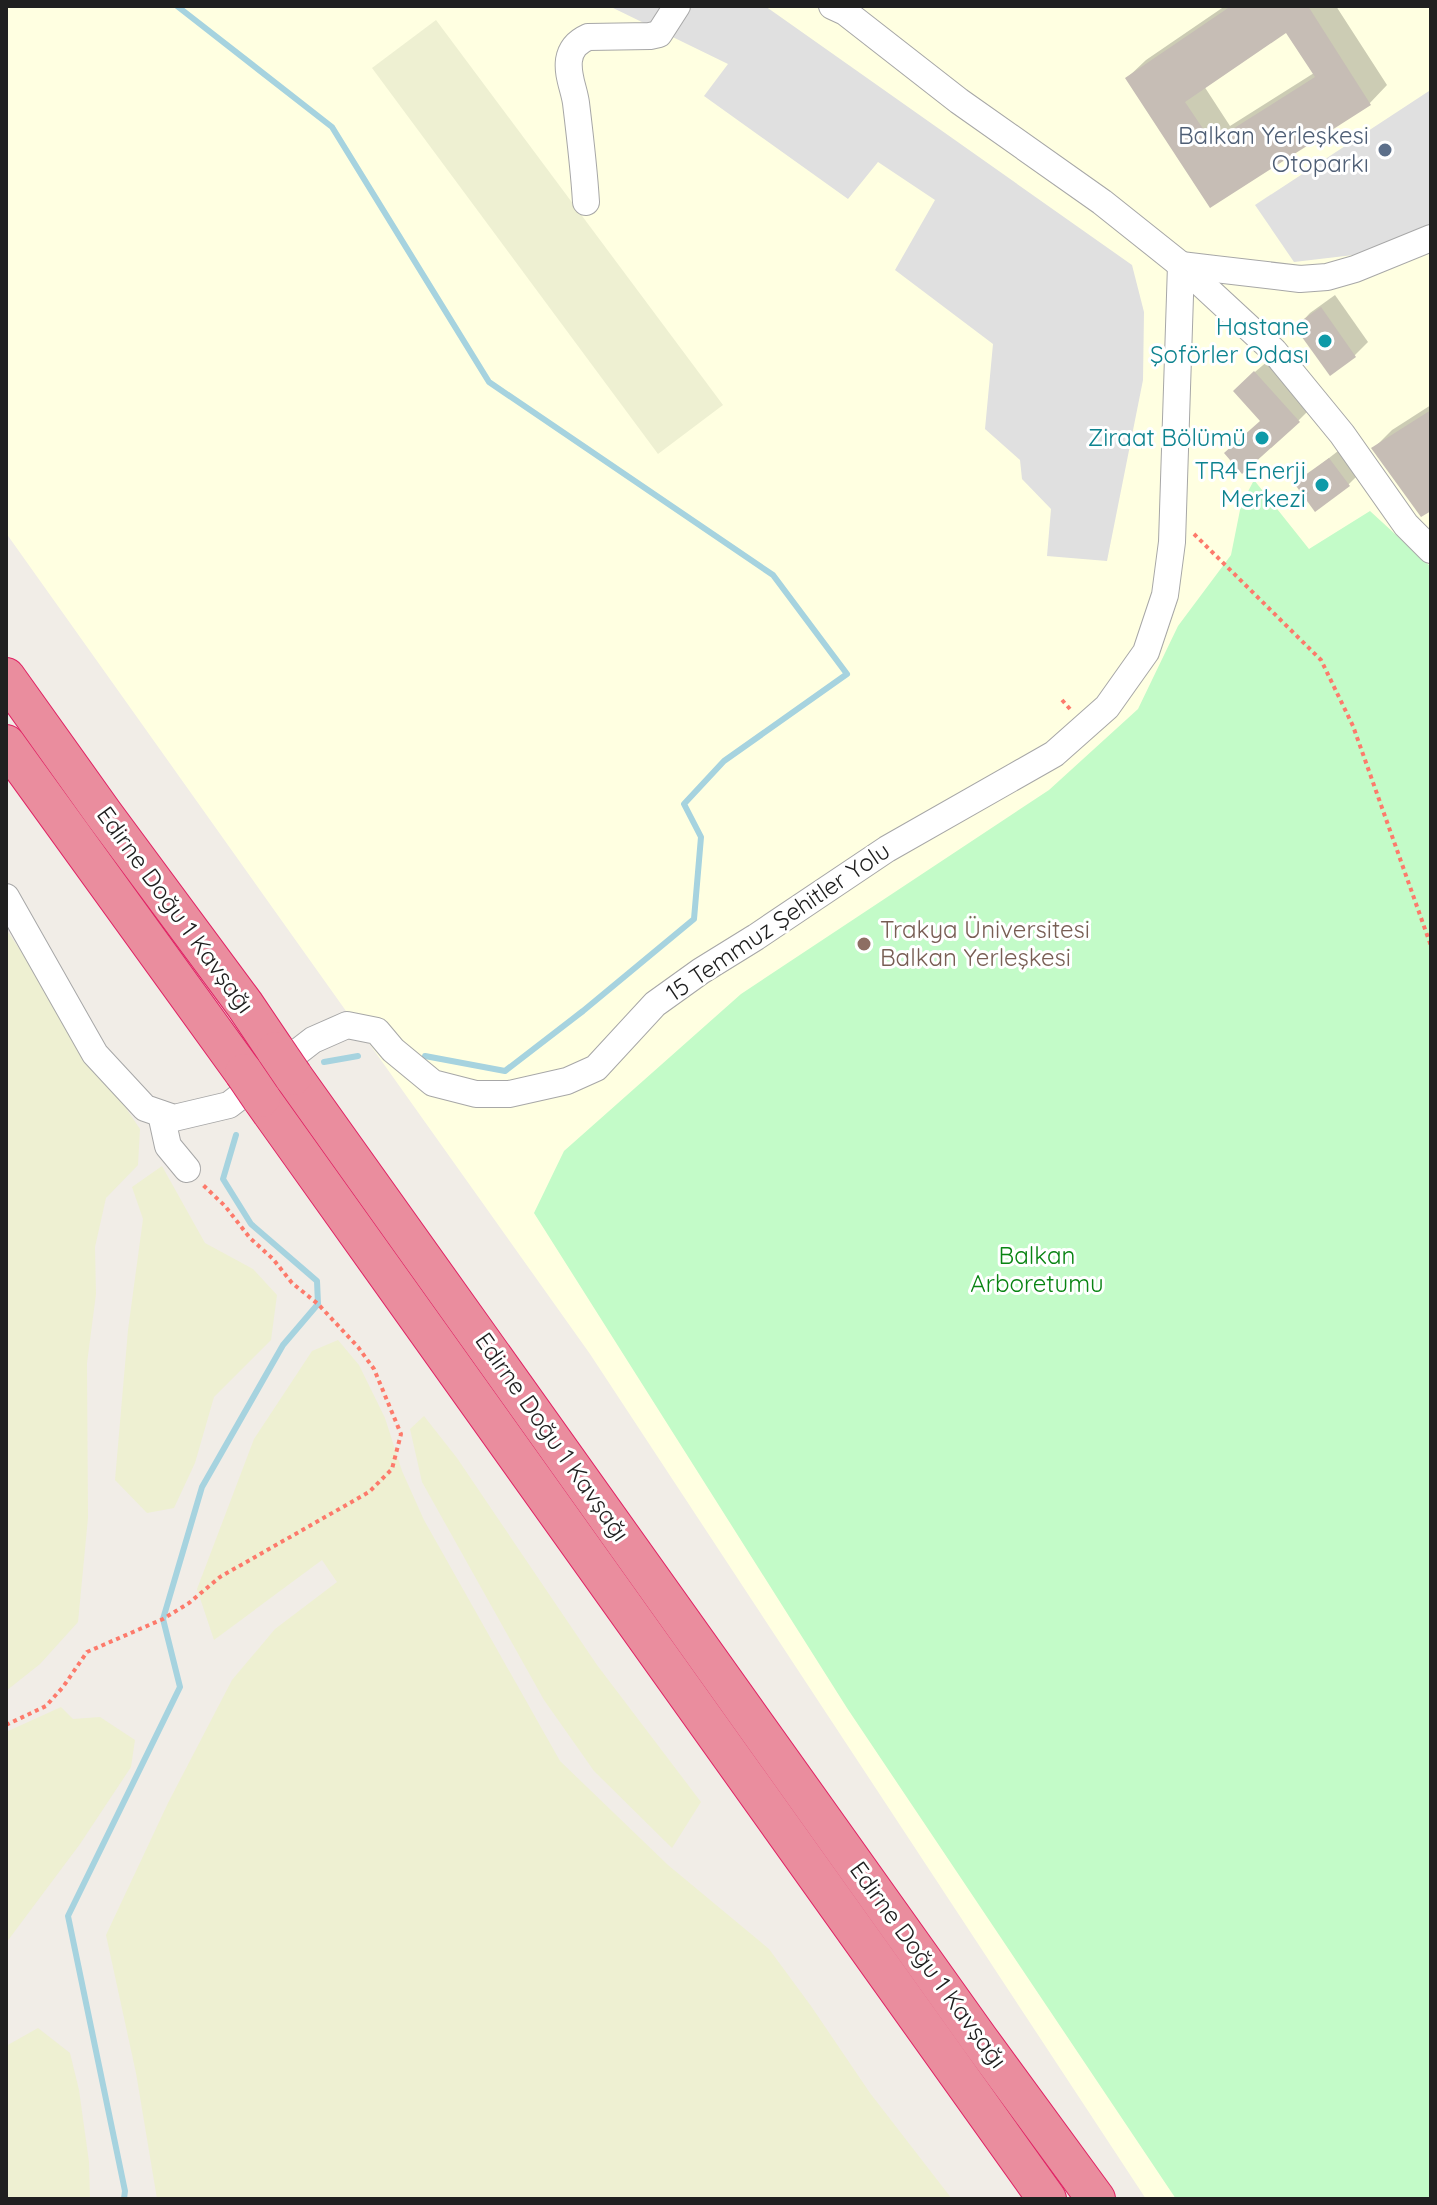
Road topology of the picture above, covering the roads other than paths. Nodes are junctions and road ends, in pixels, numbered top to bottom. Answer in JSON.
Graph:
{"nodes":[{"id":1,"x":677,"y":6,"type":"edge"},
{"id":2,"x":832,"y":6,"type":"edge"},
{"id":3,"x":586,"y":202,"type":"dead end"},
{"id":4,"x":1431,"y":238,"type":"edge"},
{"id":5,"x":1181,"y":265,"type":"junction"},
{"id":6,"x":1431,"y":550,"type":"edge"},
{"id":7,"x":6,"y":677,"type":"edge"},
{"id":8,"x":6,"y":744,"type":"edge"},
{"id":9,"x":6,"y":897,"type":"edge"},
{"id":10,"x":161,"y":1114,"type":"junction"},
{"id":11,"x":187,"y":1169,"type":"road end"},
{"id":12,"x":1047,"y":2199,"type":"edge"},
{"id":13,"x":1096,"y":2199,"type":"edge"}],
"edges":[{"from":1,"to":3,"type":"street"},
{"from":2,"to":5,"type":"street"},
{"from":4,"to":5,"type":"street"},
{"from":5,"to":6,"type":"street"},
{"from":5,"to":10,"type":"street","name":"15 Temmuz Şehitler Yolu"},
{"from":7,"to":13,"type":"highway","name":"Edirne Doğu 1 Kavşağı"},
{"from":8,"to":12,"type":"highway","name":"Edirne Doğu 1 Kavşağı"},
{"from":9,"to":10,"type":"street"},
{"from":10,"to":11,"type":"street"}]}
